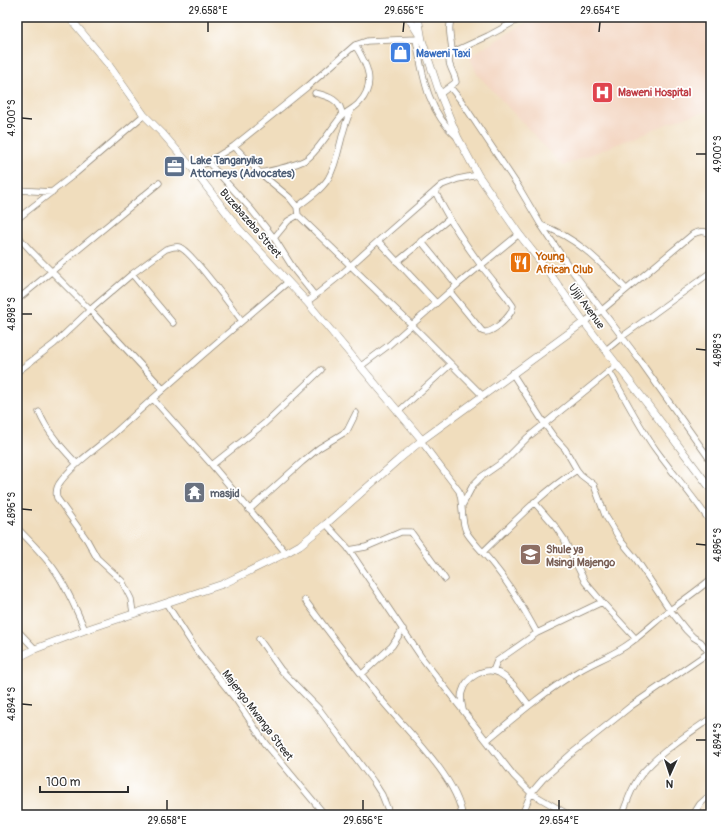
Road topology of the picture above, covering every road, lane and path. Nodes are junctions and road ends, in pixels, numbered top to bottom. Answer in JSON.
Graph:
{"nodes":[{"id":1,"x":69,"y":17,"type":"edge"},
{"id":2,"x":408,"y":17,"type":"edge"},
{"id":3,"x":453,"y":17,"type":"edge"},
{"id":4,"x":523,"y":17,"type":"edge"},
{"id":5,"x":420,"y":19,"type":"edge"},
{"id":6,"x":419,"y":39,"type":"junction"},
{"id":7,"x":355,"y":45,"type":"junction"},
{"id":8,"x":452,"y":52,"type":"junction"},
{"id":9,"x":450,"y":87,"type":"junction"},
{"id":10,"x":315,"y":93,"type":"dead end"},
{"id":11,"x":440,"y":94,"type":"junction"},
{"id":12,"x":351,"y":109,"type":"junction"},
{"id":13,"x":144,"y":115,"type":"junction"},
{"id":14,"x":342,"y":116,"type":"junction"},
{"id":15,"x":458,"y":138,"type":"junction"},
{"id":16,"x":234,"y":146,"type":"junction"},
{"id":17,"x":208,"y":162,"type":"junction"},
{"id":18,"x":193,"y":169,"type":"junction"},
{"id":19,"x":260,"y":173,"type":"junction"},
{"id":20,"x":478,"y":175,"type":"junction"},
{"id":21,"x":159,"y":183,"type":"dead end"},
{"id":22,"x":17,"y":190,"type":"edge"},
{"id":23,"x":435,"y":191,"type":"junction"},
{"id":24,"x":52,"y":192,"type":"junction"},
{"id":25,"x":297,"y":207,"type":"junction"},
{"id":26,"x":298,"y":215,"type":"junction"},
{"id":27,"x":17,"y":219,"type":"edge"},
{"id":28,"x":449,"y":219,"type":"junction"},
{"id":29,"x":541,"y":225,"type":"junction"},
{"id":30,"x":17,"y":228,"type":"edge"},
{"id":31,"x":519,"y":234,"type":"junction"},
{"id":32,"x":711,"y":235,"type":"edge"},
{"id":33,"x":274,"y":238,"type":"junction"},
{"id":34,"x":19,"y":240,"type":"edge"},
{"id":35,"x":378,"y":241,"type":"junction"},
{"id":36,"x":421,"y":241,"type":"junction"},
{"id":37,"x":397,"y":262,"type":"junction"},
{"id":38,"x":481,"y":265,"type":"junction"},
{"id":39,"x":350,"y":266,"type":"junction"},
{"id":40,"x":51,"y":271,"type":"junction"},
{"id":41,"x":711,"y":272,"type":"edge"},
{"id":42,"x":132,"y":274,"type":"junction"},
{"id":43,"x":288,"y":282,"type":"junction"},
{"id":44,"x":457,"y":284,"type":"junction"},
{"id":45,"x":626,"y":289,"type":"junction"},
{"id":46,"x":450,"y":292,"type":"junction"},
{"id":47,"x":315,"y":296,"type":"junction"},
{"id":48,"x":17,"y":300,"type":"edge"},
{"id":49,"x":306,"y":302,"type":"junction"},
{"id":50,"x":436,"y":303,"type":"junction"},
{"id":51,"x":90,"y":310,"type":"junction"},
{"id":52,"x":602,"y":310,"type":"junction"},
{"id":53,"x":242,"y":321,"type":"junction"},
{"id":54,"x":584,"y":322,"type":"junction"},
{"id":55,"x":173,"y":323,"type":"dead end"},
{"id":56,"x":411,"y":324,"type":"junction"},
{"id":57,"x":623,"y":336,"type":"junction"},
{"id":58,"x":606,"y":350,"type":"junction"},
{"id":59,"x":451,"y":364,"type":"junction"},
{"id":60,"x":617,"y":365,"type":"junction"},
{"id":61,"x":360,"y":366,"type":"junction"},
{"id":62,"x":321,"y":370,"type":"dead end"},
{"id":63,"x":609,"y":371,"type":"junction"},
{"id":64,"x":17,"y":372,"type":"edge"},
{"id":65,"x":512,"y":373,"type":"junction"},
{"id":66,"x":163,"y":389,"type":"junction"},
{"id":67,"x":482,"y":396,"type":"junction"},
{"id":68,"x":152,"y":399,"type":"junction"},
{"id":69,"x":39,"y":412,"type":"dead end"},
{"id":70,"x":356,"y":412,"type":"dead end"},
{"id":71,"x":398,"y":412,"type":"junction"},
{"id":72,"x":544,"y":424,"type":"junction"},
{"id":73,"x":422,"y":440,"type":"junction"},
{"id":74,"x":711,"y":461,"type":"edge"},
{"id":75,"x":76,"y":464,"type":"junction"},
{"id":76,"x":212,"y":465,"type":"junction"},
{"id":77,"x":577,"y":470,"type":"junction"},
{"id":78,"x":711,"y":489,"type":"edge"},
{"id":79,"x":534,"y":502,"type":"junction"},
{"id":80,"x":462,"y":506,"type":"junction"},
{"id":81,"x":249,"y":510,"type":"junction"},
{"id":82,"x":711,"y":523,"type":"edge"},
{"id":83,"x":326,"y":524,"type":"junction"},
{"id":84,"x":17,"y":528,"type":"edge"},
{"id":85,"x":349,"y":550,"type":"junction"},
{"id":86,"x":483,"y":552,"type":"junction"},
{"id":87,"x":286,"y":553,"type":"junction"},
{"id":88,"x":445,"y":578,"type":"dead end"},
{"id":89,"x":711,"y":578,"type":"edge"},
{"id":90,"x":305,"y":600,"type":"dead end"},
{"id":91,"x":602,"y":602,"type":"junction"},
{"id":92,"x":166,"y":603,"type":"junction"},
{"id":93,"x":670,"y":610,"type":"junction"},
{"id":94,"x":133,"y":613,"type":"junction"},
{"id":95,"x":403,"y":629,"type":"junction"},
{"id":96,"x":17,"y":630,"type":"edge"},
{"id":97,"x":85,"y":630,"type":"junction"},
{"id":98,"x":537,"y":633,"type":"junction"},
{"id":99,"x":259,"y":639,"type":"dead end"},
{"id":100,"x":636,"y":639,"type":"junction"},
{"id":101,"x":35,"y":649,"type":"junction"},
{"id":102,"x":710,"y":652,"type":"edge"},
{"id":103,"x":17,"y":658,"type":"edge"},
{"id":104,"x":493,"y":671,"type":"junction"},
{"id":105,"x":362,"y":674,"type":"junction"},
{"id":106,"x":529,"y":705,"type":"junction"},
{"id":107,"x":462,"y":710,"type":"junction"},
{"id":108,"x":711,"y":718,"type":"edge"},
{"id":109,"x":487,"y":740,"type":"junction"},
{"id":110,"x":531,"y":793,"type":"junction"},
{"id":111,"x":711,"y":794,"type":"edge"},
{"id":112,"x":325,"y":815,"type":"edge"},
{"id":113,"x":390,"y":815,"type":"edge"},
{"id":114,"x":462,"y":815,"type":"edge"},
{"id":115,"x":522,"y":815,"type":"edge"},
{"id":116,"x":569,"y":815,"type":"edge"},
{"id":117,"x":622,"y":815,"type":"edge"},
{"id":118,"x":693,"y":815,"type":"edge"}],
"edges":[{"from":1,"to":13,"type":"street","name":"Buzebazeba Street"},
{"from":2,"to":6,"type":"street","name":"Ujiji Avenue"},
{"from":3,"to":8,"type":"street"},
{"from":4,"to":8,"type":"street"},
{"from":5,"to":6,"type":"street","name":"Ujiji Avenue"},
{"from":6,"to":7,"type":"street"},
{"from":6,"to":11,"type":"street","name":"Ujiji Avenue"},
{"from":6,"to":15,"type":"street"},
{"from":7,"to":12,"type":"street"},
{"from":7,"to":16,"type":"street"},
{"from":8,"to":9,"type":"street"},
{"from":9,"to":11,"type":"street"},
{"from":9,"to":29,"type":"street"},
{"from":10,"to":14,"type":"street"},
{"from":11,"to":15,"type":"street","name":"Ujiji Avenue"},
{"from":12,"to":14,"type":"street"},
{"from":12,"to":25,"type":"street"},
{"from":13,"to":18,"type":"street","name":"Buzebazeba Street"},
{"from":13,"to":24,"type":"street"},
{"from":14,"to":19,"type":"street"},
{"from":15,"to":20,"type":"street","name":"Ujiji Avenue"},
{"from":16,"to":17,"type":"street"},
{"from":16,"to":19,"type":"street"},
{"from":17,"to":18,"type":"street"},
{"from":17,"to":33,"type":"street"},
{"from":18,"to":43,"type":"street","name":"Buzebazeba Street"},
{"from":19,"to":25,"type":"street"},
{"from":20,"to":23,"type":"street"},
{"from":20,"to":31,"type":"street","name":"Ujiji Avenue"},
{"from":21,"to":40,"type":"street"},
{"from":22,"to":24,"type":"street"},
{"from":23,"to":28,"type":"street"},
{"from":23,"to":35,"type":"street"},
{"from":24,"to":27,"type":"street"},
{"from":25,"to":26,"type":"street"},
{"from":26,"to":33,"type":"street"},
{"from":26,"to":39,"type":"street"},
{"from":28,"to":36,"type":"street"},
{"from":28,"to":38,"type":"street"},
{"from":29,"to":45,"type":"street"},
{"from":29,"to":52,"type":"street"},
{"from":30,"to":34,"type":"street"},
{"from":31,"to":38,"type":"street"},
{"from":31,"to":54,"type":"street","name":"Ujiji Avenue"},
{"from":32,"to":45,"type":"street"},
{"from":33,"to":47,"type":"street"},
{"from":34,"to":40,"type":"street"},
{"from":35,"to":37,"type":"street"},
{"from":35,"to":39,"type":"street"},
{"from":36,"to":37,"type":"street"},
{"from":36,"to":44,"type":"street"},
{"from":37,"to":50,"type":"street"},
{"from":38,"to":44,"type":"street"},
{"from":38,"to":46,"type":"street"},
{"from":39,"to":47,"type":"street"},
{"from":39,"to":56,"type":"street"},
{"from":40,"to":48,"type":"street"},
{"from":40,"to":51,"type":"street"},
{"from":41,"to":57,"type":"street"},
{"from":42,"to":51,"type":"street"},
{"from":42,"to":53,"type":"street"},
{"from":42,"to":55,"type":"street"},
{"from":43,"to":49,"type":"street","name":"Buzebazeba Street"},
{"from":43,"to":53,"type":"street"},
{"from":44,"to":46,"type":"street"},
{"from":45,"to":52,"type":"street"},
{"from":46,"to":50,"type":"street"},
{"from":47,"to":49,"type":"street"},
{"from":49,"to":61,"type":"street","name":"Buzebazeba Street"},
{"from":50,"to":56,"type":"street"},
{"from":51,"to":64,"type":"street"},
{"from":51,"to":66,"type":"street"},
{"from":52,"to":54,"type":"street"},
{"from":52,"to":57,"type":"street"},
{"from":53,"to":66,"type":"street"},
{"from":54,"to":58,"type":"street","name":"Ujiji Avenue"},
{"from":54,"to":65,"type":"street"},
{"from":56,"to":59,"type":"street"},
{"from":56,"to":61,"type":"street"},
{"from":57,"to":58,"type":"street"},
{"from":57,"to":74,"type":"street"},
{"from":58,"to":60,"type":"street","name":"Ujiji Avenue"},
{"from":59,"to":67,"type":"street"},
{"from":59,"to":71,"type":"street"},
{"from":60,"to":63,"type":"street"},
{"from":60,"to":78,"type":"street","name":"Ujiji Avenue"},
{"from":61,"to":71,"type":"street","name":"Buzebazeba Street"},
{"from":62,"to":76,"type":"street"},
{"from":63,"to":72,"type":"street"},
{"from":63,"to":82,"type":"street"},
{"from":65,"to":67,"type":"street"},
{"from":65,"to":72,"type":"street"},
{"from":66,"to":68,"type":"street"},
{"from":67,"to":73,"type":"street"},
{"from":68,"to":75,"type":"street"},
{"from":68,"to":76,"type":"street"},
{"from":69,"to":75,"type":"street"},
{"from":70,"to":81,"type":"street"},
{"from":71,"to":73,"type":"street","name":"Buzebazeba Street"},
{"from":72,"to":77,"type":"street"},
{"from":72,"to":80,"type":"street"},
{"from":73,"to":80,"type":"street"},
{"from":73,"to":83,"type":"street"},
{"from":75,"to":94,"type":"street"},
{"from":76,"to":81,"type":"street"},
{"from":77,"to":79,"type":"street"},
{"from":77,"to":93,"type":"street"},
{"from":79,"to":86,"type":"street"},
{"from":79,"to":91,"type":"street"},
{"from":80,"to":86,"type":"street"},
{"from":81,"to":87,"type":"street"},
{"from":83,"to":85,"type":"street"},
{"from":83,"to":87,"type":"street"},
{"from":84,"to":97,"type":"street"},
{"from":85,"to":88,"type":"street"},
{"from":85,"to":95,"type":"street"},
{"from":86,"to":98,"type":"street"},
{"from":87,"to":92,"type":"street"},
{"from":89,"to":93,"type":"street"},
{"from":90,"to":105,"type":"street"},
{"from":91,"to":98,"type":"street"},
{"from":91,"to":100,"type":"street"},
{"from":92,"to":94,"type":"street"},
{"from":92,"to":112,"type":"street","name":"Majengo Mwanga Street"},
{"from":93,"to":100,"type":"street"},
{"from":93,"to":102,"type":"street"},
{"from":94,"to":97,"type":"street"},
{"from":95,"to":105,"type":"street"},
{"from":95,"to":107,"type":"street"},
{"from":96,"to":101,"type":"street"},
{"from":97,"to":101,"type":"street"},
{"from":98,"to":104,"type":"street"},
{"from":99,"to":113,"type":"street"},
{"from":100,"to":106,"type":"street"},
{"from":101,"to":103,"type":"street"},
{"from":102,"to":110,"type":"street"},
{"from":104,"to":106,"type":"street"},
{"from":104,"to":107,"type":"street"},
{"from":105,"to":114,"type":"street"},
{"from":106,"to":109,"type":"street"},
{"from":107,"to":109,"type":"street"},
{"from":108,"to":117,"type":"street"},
{"from":109,"to":110,"type":"street"},
{"from":110,"to":115,"type":"street"},
{"from":110,"to":116,"type":"street"},
{"from":111,"to":118,"type":"street"}]}
